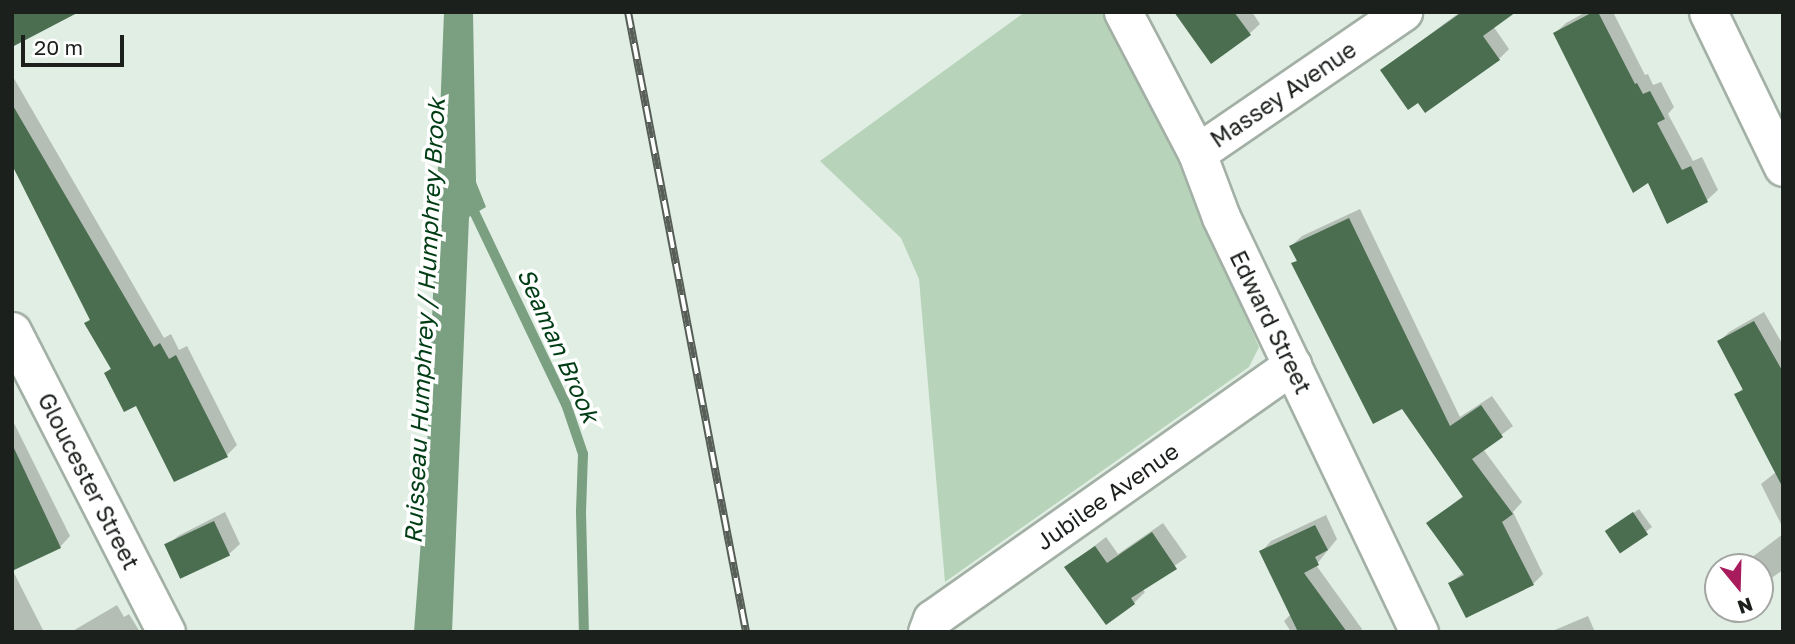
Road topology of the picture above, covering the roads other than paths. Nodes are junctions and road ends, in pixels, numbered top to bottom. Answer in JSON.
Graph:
{"nodes":[{"id":1,"x":1123,"y":12,"type":"edge"},
{"id":2,"x":1403,"y":12,"type":"edge"},
{"id":3,"x":1707,"y":12,"type":"edge"},
{"id":4,"x":1197,"y":153,"type":"junction"},
{"id":5,"x":1783,"y":167,"type":"edge"},
{"id":6,"x":12,"y":331,"type":"edge"},
{"id":7,"x":1292,"y":365,"type":"junction"},
{"id":8,"x":166,"y":632,"type":"edge"},
{"id":9,"x":927,"y":632,"type":"edge"},
{"id":10,"x":1419,"y":632,"type":"edge"}],
"edges":[{"from":1,"to":4,"type":"street","name":"Edward Street"},
{"from":2,"to":4,"type":"street","name":"Massey Avenue"},
{"from":3,"to":5,"type":"street"},
{"from":4,"to":7,"type":"street","name":"Edward Street"},
{"from":6,"to":8,"type":"street","name":"Gloucester Street"},
{"from":7,"to":9,"type":"street","name":"Jubilee Avenue"},
{"from":7,"to":10,"type":"street","name":"Edward Street"}]}
